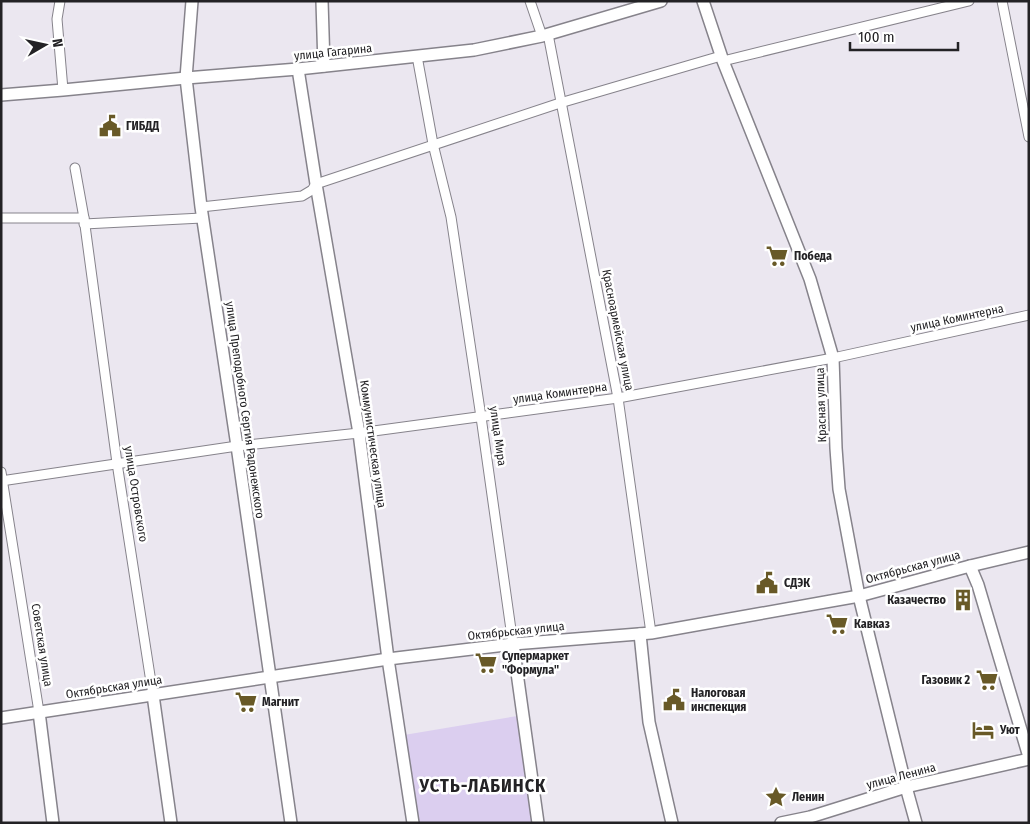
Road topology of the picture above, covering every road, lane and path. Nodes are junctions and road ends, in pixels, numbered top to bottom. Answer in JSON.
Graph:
{"nodes":[{"id":1,"x":60,"y":1,"type":"edge"},
{"id":2,"x":192,"y":1,"type":"edge"},
{"id":3,"x":322,"y":1,"type":"edge"},
{"id":4,"x":530,"y":1,"type":"edge"},
{"id":5,"x":661,"y":1,"type":"edge"},
{"id":6,"x":703,"y":1,"type":"edge"},
{"id":7,"x":969,"y":1,"type":"edge"},
{"id":8,"x":1002,"y":1,"type":"edge"},
{"id":9,"x":545,"y":35,"type":"junction"},
{"id":10,"x":417,"y":56,"type":"junction"},
{"id":11,"x":722,"y":59,"type":"junction"},
{"id":12,"x":324,"y":66,"type":"junction"},
{"id":13,"x":298,"y":70,"type":"junction"},
{"id":14,"x":186,"y":78,"type":"junction"},
{"id":15,"x":63,"y":90,"type":"junction"},
{"id":16,"x":1,"y":94,"type":"edge"},
{"id":17,"x":560,"y":103,"type":"junction"},
{"id":18,"x":1029,"y":137,"type":"edge"},
{"id":19,"x":434,"y":144,"type":"junction"},
{"id":20,"x":75,"y":168,"type":"dead end"},
{"id":21,"x":316,"y":184,"type":"junction"},
{"id":22,"x":202,"y":212,"type":"junction"},
{"id":23,"x":1,"y":218,"type":"edge"},
{"id":24,"x":84,"y":221,"type":"junction"},
{"id":25,"x":1029,"y":315,"type":"edge"},
{"id":26,"x":833,"y":358,"type":"junction"},
{"id":27,"x":618,"y":398,"type":"junction"},
{"id":28,"x":481,"y":417,"type":"junction"},
{"id":29,"x":359,"y":433,"type":"junction"},
{"id":30,"x":237,"y":446,"type":"junction"},
{"id":31,"x":117,"y":463,"type":"junction"},
{"id":32,"x":2,"y":478,"type":"edge"},
{"id":33,"x":1029,"y":552,"type":"edge"},
{"id":34,"x":970,"y":566,"type":"junction"},
{"id":35,"x":859,"y":596,"type":"junction"},
{"id":36,"x":645,"y":633,"type":"junction"},
{"id":37,"x":513,"y":644,"type":"junction"},
{"id":38,"x":388,"y":659,"type":"junction"},
{"id":39,"x":270,"y":676,"type":"junction"},
{"id":40,"x":152,"y":695,"type":"junction"},
{"id":41,"x":39,"y":712,"type":"junction"},
{"id":42,"x":1,"y":718,"type":"edge"},
{"id":43,"x":1029,"y":758,"type":"edge"},
{"id":44,"x":906,"y":787,"type":"junction"},
{"id":45,"x":53,"y":823,"type":"edge"},
{"id":46,"x":171,"y":823,"type":"edge"},
{"id":47,"x":291,"y":823,"type":"edge"},
{"id":48,"x":413,"y":823,"type":"edge"},
{"id":49,"x":538,"y":823,"type":"edge"},
{"id":50,"x":672,"y":823,"type":"edge"},
{"id":51,"x":781,"y":823,"type":"edge"},
{"id":52,"x":916,"y":823,"type":"edge"}],
"edges":[{"from":1,"to":15,"type":"street"},
{"from":2,"to":14,"type":"street","name":"улица Преподобного Сергия Радонежского"},
{"from":3,"to":12,"type":"street"},
{"from":4,"to":9,"type":"street","name":"Красноармейская улица"},
{"from":5,"to":9,"type":"street","name":"улица Гагарина"},
{"from":6,"to":11,"type":"street","name":"Красная улица"},
{"from":7,"to":11,"type":"street"},
{"from":8,"to":18,"type":"street"},
{"from":9,"to":10,"type":"street","name":"улица Гагарина"},
{"from":9,"to":17,"type":"street","name":"Красноармейская улица"},
{"from":10,"to":12,"type":"street","name":"улица Гагарина"},
{"from":10,"to":19,"type":"street","name":"улица Мира"},
{"from":11,"to":17,"type":"street"},
{"from":11,"to":26,"type":"street","name":"Красная улица"},
{"from":12,"to":13,"type":"street","name":"улица Гагарина"},
{"from":13,"to":14,"type":"street","name":"улица Гагарина"},
{"from":13,"to":21,"type":"street","name":"Коммунистическая улица"},
{"from":14,"to":15,"type":"street","name":"улица Гагарина"},
{"from":14,"to":22,"type":"street","name":"улица Преподобного Сергия Радонежского"},
{"from":15,"to":16,"type":"street","name":"улица Гагарина"},
{"from":17,"to":19,"type":"street"},
{"from":17,"to":27,"type":"street","name":"Красноармейская улица"},
{"from":19,"to":21,"type":"street"},
{"from":19,"to":28,"type":"street","name":"улица Мира"},
{"from":20,"to":24,"type":"street","name":"улица Островского"},
{"from":21,"to":22,"type":"street"},
{"from":21,"to":29,"type":"street","name":"Коммунистическая улица"},
{"from":22,"to":24,"type":"street"},
{"from":22,"to":30,"type":"street","name":"улица Преподобного Сергия Радонежского"},
{"from":23,"to":24,"type":"street"},
{"from":24,"to":31,"type":"street","name":"улица Островского"},
{"from":25,"to":26,"type":"street","name":"улица Коминтерна"},
{"from":26,"to":27,"type":"street","name":"улица Коминтерна"},
{"from":26,"to":35,"type":"street","name":"Красная улица"},
{"from":27,"to":28,"type":"street","name":"улица Коминтерна"},
{"from":27,"to":36,"type":"street","name":"Красноармейская улица"},
{"from":28,"to":29,"type":"street","name":"улица Коминтерна"},
{"from":28,"to":37,"type":"street","name":"улица Мира"},
{"from":29,"to":30,"type":"street","name":"улица Коминтерна"},
{"from":29,"to":38,"type":"street","name":"Коммунистическая улица"},
{"from":30,"to":31,"type":"street","name":"улица Коминтерна"},
{"from":30,"to":39,"type":"street","name":"улица Преподобного Сергия Радонежского"},
{"from":31,"to":32,"type":"street","name":"улица Коминтерна"},
{"from":31,"to":40,"type":"street","name":"улица Островского"},
{"from":32,"to":41,"type":"street","name":"Советская улица"},
{"from":33,"to":34,"type":"street","name":"Октябрьская улица"},
{"from":34,"to":35,"type":"street","name":"Октябрьская улица"},
{"from":34,"to":43,"type":"street"},
{"from":35,"to":36,"type":"street","name":"Октябрьская улица"},
{"from":35,"to":44,"type":"street","name":"Красная улица"},
{"from":36,"to":37,"type":"street","name":"Октябрьская улица"},
{"from":36,"to":50,"type":"street","name":"Красноармейская улица"},
{"from":37,"to":38,"type":"street","name":"Октябрьская улица"},
{"from":37,"to":49,"type":"street","name":"улица Мира"},
{"from":38,"to":39,"type":"street","name":"Октябрьская улица"},
{"from":38,"to":48,"type":"street","name":"Коммунистическая улица"},
{"from":39,"to":40,"type":"street","name":"Октябрьская улица"},
{"from":39,"to":47,"type":"street","name":"улица Преподобного Сергия Радонежского"},
{"from":40,"to":41,"type":"street","name":"Октябрьская улица"},
{"from":40,"to":46,"type":"street","name":"улица Островского"},
{"from":41,"to":42,"type":"street","name":"Октябрьская улица"},
{"from":41,"to":45,"type":"street","name":"Советская улица"},
{"from":43,"to":44,"type":"street","name":"улица Ленина"},
{"from":44,"to":51,"type":"street","name":"улица Ленина"},
{"from":44,"to":52,"type":"street","name":"Красная улица"}]}
